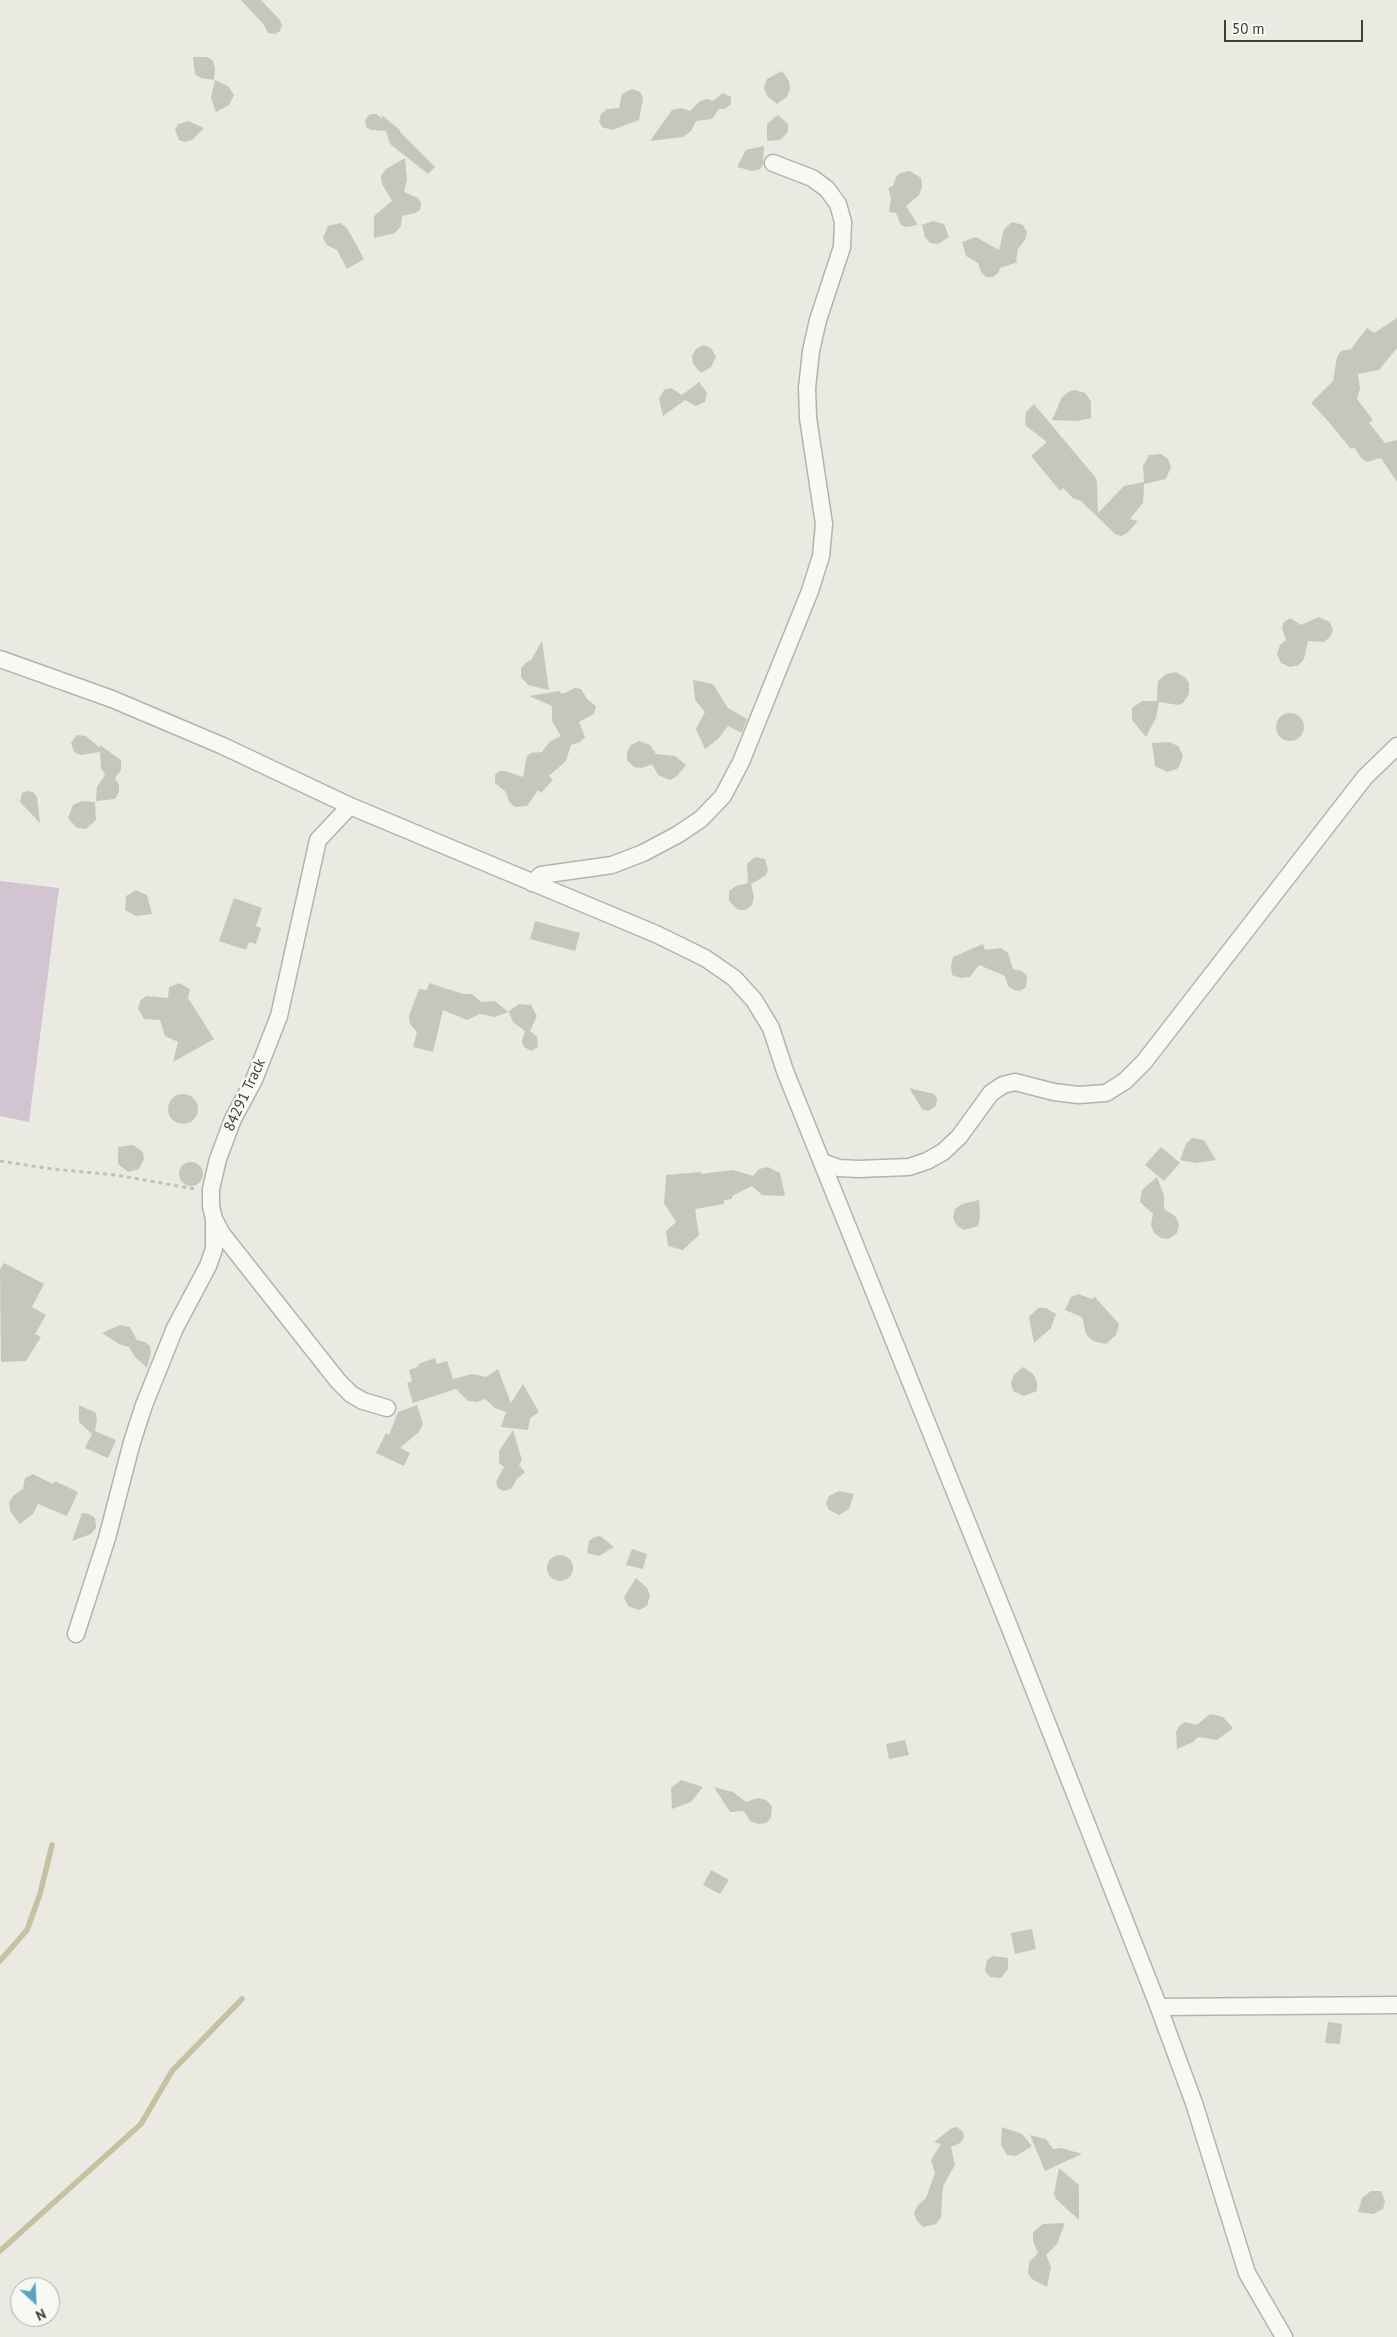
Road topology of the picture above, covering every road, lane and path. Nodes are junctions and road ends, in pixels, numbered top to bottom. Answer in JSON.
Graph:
{"nodes":[{"id":1,"x":773,"y":163,"type":"dead end"},
{"id":2,"x":0,"y":659,"type":"edge"},
{"id":3,"x":1397,"y":746,"type":"edge"},
{"id":4,"x":350,"y":806,"type":"junction"},
{"id":5,"x":532,"y":882,"type":"junction"},
{"id":6,"x":0,"y":1161,"type":"edge"},
{"id":7,"x":822,"y":1162,"type":"junction"},
{"id":8,"x":211,"y":1189,"type":"junction"},
{"id":9,"x":214,"y":1219,"type":"junction"},
{"id":10,"x":387,"y":1408,"type":"dead end"},
{"id":11,"x":76,"y":1634,"type":"dead end"},
{"id":12,"x":1397,"y":2005,"type":"edge"},
{"id":13,"x":1159,"y":2007,"type":"junction"},
{"id":14,"x":1284,"y":2337,"type":"edge"}],
"edges":[{"from":1,"to":5,"type":"street"},
{"from":2,"to":4,"type":"street"},
{"from":3,"to":7,"type":"street"},
{"from":4,"to":5,"type":"street"},
{"from":4,"to":8,"type":"street","name":"84291 Track"},
{"from":5,"to":7,"type":"street"},
{"from":6,"to":8,"type":"path"},
{"from":7,"to":13,"type":"street"},
{"from":8,"to":9,"type":"street","name":"84291 Track"},
{"from":9,"to":10,"type":"street"},
{"from":9,"to":11,"type":"street","name":"84291 Track"},
{"from":12,"to":13,"type":"street"},
{"from":13,"to":14,"type":"street"}]}
